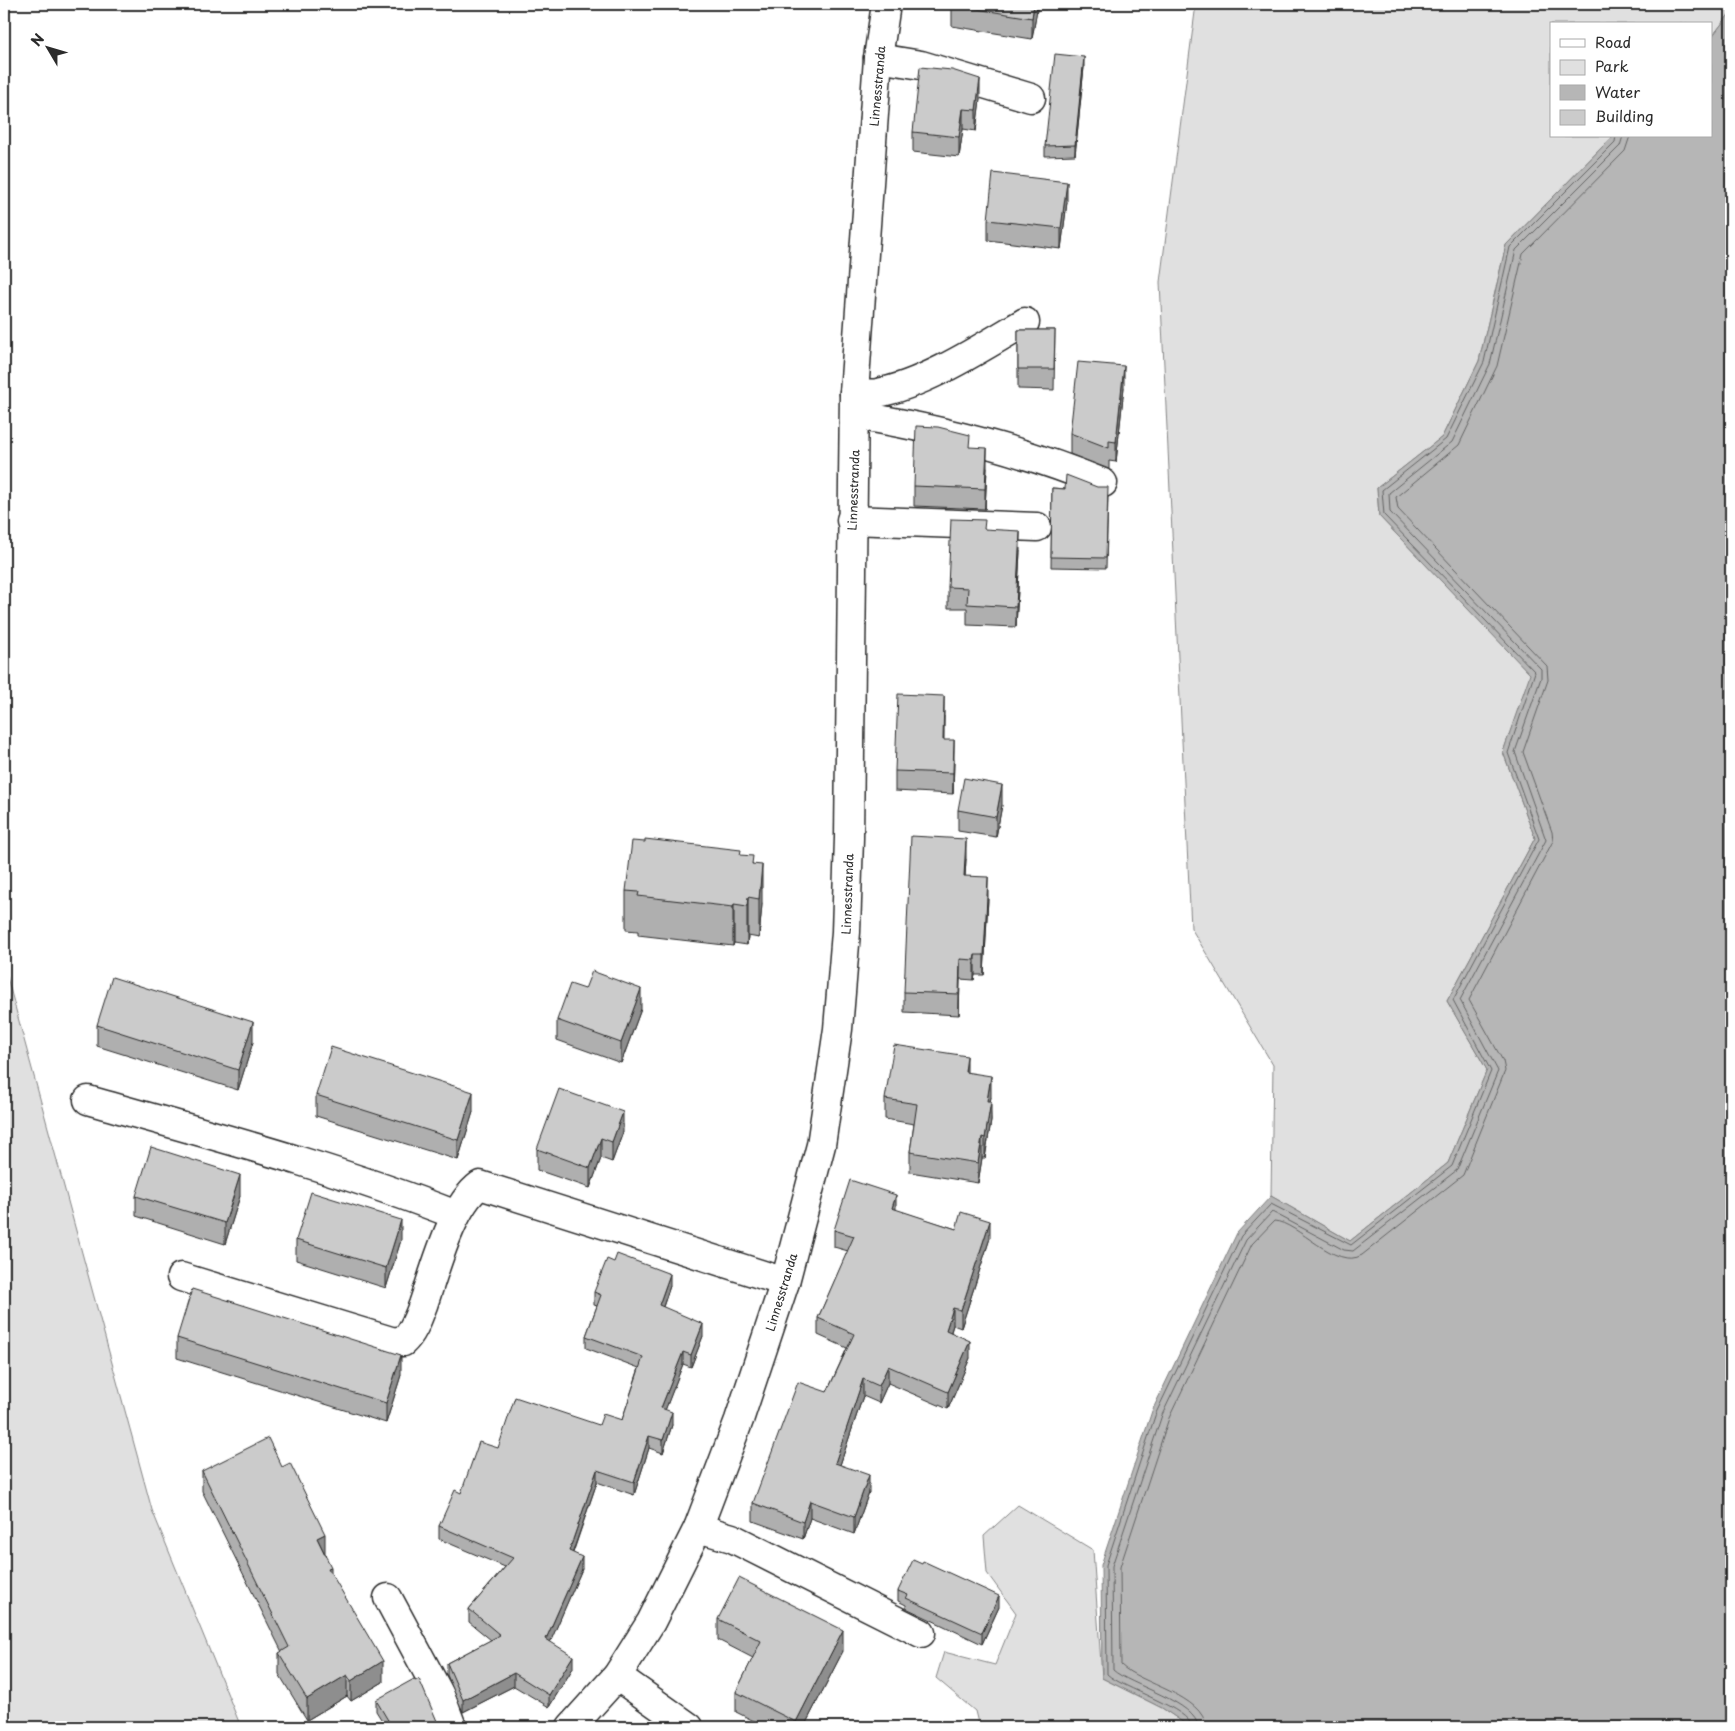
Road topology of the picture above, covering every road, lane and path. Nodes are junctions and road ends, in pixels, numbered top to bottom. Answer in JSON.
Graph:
{"nodes":[{"id":1,"x":886,"y":4,"type":"edge"},
{"id":2,"x":878,"y":58,"type":"junction"},
{"id":3,"x":1031,"y":98,"type":"dead end"},
{"id":4,"x":1025,"y":322,"type":"dead end"},
{"id":5,"x":855,"y":404,"type":"junction"},
{"id":6,"x":1103,"y":484,"type":"dead end"},
{"id":7,"x":851,"y":520,"type":"junction"},
{"id":8,"x":1036,"y":527,"type":"dead end"},
{"id":9,"x":88,"y":1100,"type":"dead end"},
{"id":10,"x":456,"y":1215,"type":"junction"},
{"id":11,"x":181,"y":1277,"type":"dead end"},
{"id":12,"x":785,"y":1282,"type":"junction"},
{"id":13,"x":698,"y":1528,"type":"junction"},
{"id":14,"x":388,"y":1598,"type":"dead end"},
{"id":15,"x":921,"y":1633,"type":"dead end"},
{"id":16,"x":617,"y":1676,"type":"junction"},
{"id":17,"x":452,"y":1727,"type":"edge"},
{"id":18,"x":571,"y":1727,"type":"edge"},
{"id":19,"x":690,"y":1727,"type":"edge"}],
"edges":[{"from":1,"to":2,"type":"street","name":"Linnesstranda"},
{"from":2,"to":3,"type":"street"},
{"from":2,"to":5,"type":"street","name":"Linnesstranda"},
{"from":4,"to":5,"type":"street"},
{"from":5,"to":6,"type":"street"},
{"from":5,"to":7,"type":"street","name":"Linnesstranda"},
{"from":7,"to":8,"type":"street"},
{"from":7,"to":12,"type":"street","name":"Linnesstranda"},
{"from":9,"to":10,"type":"street"},
{"from":10,"to":11,"type":"street"},
{"from":10,"to":12,"type":"street"},
{"from":12,"to":13,"type":"street","name":"Linnesstranda"},
{"from":13,"to":15,"type":"street"},
{"from":13,"to":16,"type":"street","name":"Linnesstranda"},
{"from":14,"to":17,"type":"street"},
{"from":16,"to":18,"type":"street","name":"Linnesstranda"},
{"from":16,"to":19,"type":"street"}]}
